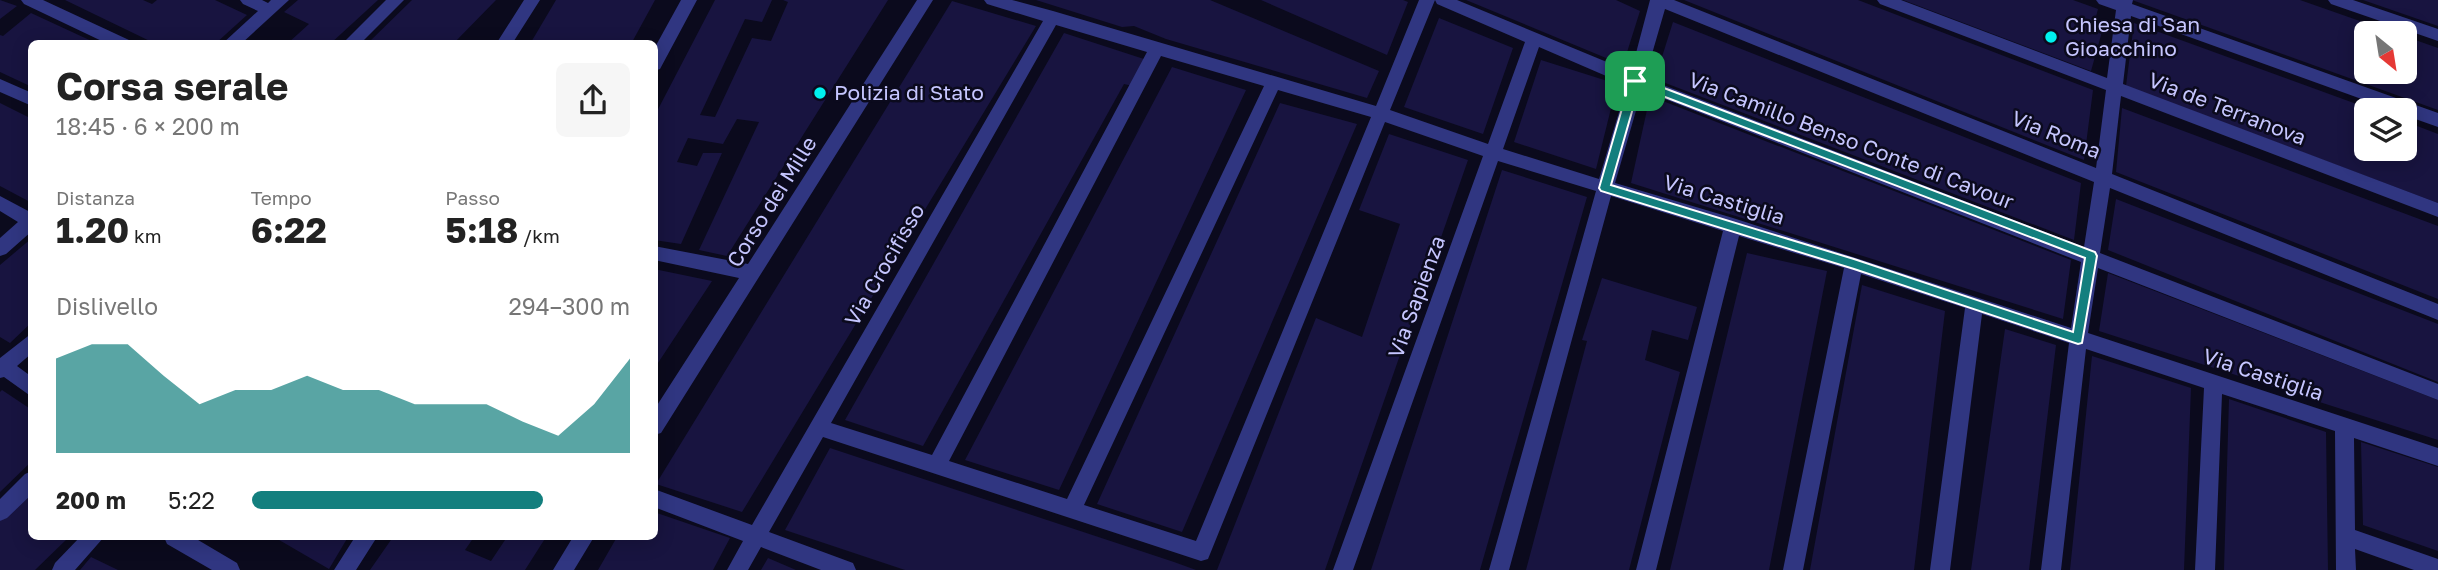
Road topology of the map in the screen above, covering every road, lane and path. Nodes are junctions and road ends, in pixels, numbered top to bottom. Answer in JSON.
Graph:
{"nodes":[{"id":1,"x":29,"y":0,"type":"edge"},
{"id":2,"x":248,"y":0,"type":"edge"},
{"id":3,"x":396,"y":0,"type":"edge"},
{"id":4,"x":532,"y":0,"type":"edge"},
{"id":5,"x":689,"y":0,"type":"edge"},
{"id":6,"x":925,"y":0,"type":"edge"},
{"id":7,"x":992,"y":0,"type":"edge"},
{"id":8,"x":1427,"y":0,"type":"edge"},
{"id":9,"x":1442,"y":0,"type":"edge"},
{"id":10,"x":1659,"y":0,"type":"edge"},
{"id":11,"x":1885,"y":0,"type":"edge"},
{"id":12,"x":2104,"y":0,"type":"edge"},
{"id":13,"x":2336,"y":0,"type":"edge"},
{"id":14,"x":2124,"y":4,"type":"edge"},
{"id":15,"x":275,"y":5,"type":"edge"},
{"id":16,"x":1053,"y":17,"type":"junction"},
{"id":17,"x":2438,"y":35,"type":"edge"},
{"id":18,"x":1534,"y":39,"type":"junction"},
{"id":19,"x":114,"y":40,"type":"edge"},
{"id":20,"x":235,"y":40,"type":"edge"},
{"id":21,"x":354,"y":40,"type":"edge"},
{"id":22,"x":507,"y":40,"type":"edge"},
{"id":23,"x":1157,"y":48,"type":"junction"},
{"id":24,"x":658,"y":58,"type":"edge"},
{"id":25,"x":1635,"y":81,"type":"junction"},
{"id":26,"x":1274,"y":82,"type":"junction"},
{"id":27,"x":0,"y":85,"type":"edge"},
{"id":28,"x":2114,"y":89,"type":"junction"},
{"id":29,"x":28,"y":98,"type":"edge"},
{"id":30,"x":1381,"y":114,"type":"junction"},
{"id":31,"x":2438,"y":120,"type":"edge"},
{"id":32,"x":1493,"y":153,"type":"junction"},
{"id":33,"x":2103,"y":179,"type":"junction"},
{"id":34,"x":1605,"y":188,"type":"junction"},
{"id":35,"x":0,"y":203,"type":"edge"},
{"id":36,"x":2438,"y":211,"type":"edge"},
{"id":37,"x":28,"y":218,"type":"edge"},
{"id":38,"x":28,"y":223,"type":"edge"},
{"id":39,"x":1733,"y":225,"type":"junction"},
{"id":40,"x":0,"y":249,"type":"edge"},
{"id":41,"x":658,"y":254,"type":"edge"},
{"id":42,"x":2091,"y":256,"type":"junction"},
{"id":43,"x":1854,"y":264,"type":"junction"},
{"id":44,"x":754,"y":272,"type":"junction"},
{"id":45,"x":1974,"y":305,"type":"junction"},
{"id":46,"x":2438,"y":312,"type":"edge"},
{"id":47,"x":2078,"y":339,"type":"junction"},
{"id":48,"x":28,"y":345,"type":"edge"},
{"id":49,"x":2,"y":368,"type":"edge"},
{"id":50,"x":2213,"y":383,"type":"junction"},
{"id":51,"x":28,"y":386,"type":"edge"},
{"id":52,"x":2438,"y":392,"type":"edge"},
{"id":53,"x":658,"y":420,"type":"edge"},
{"id":54,"x":2343,"y":425,"type":"junction"},
{"id":55,"x":817,"y":427,"type":"junction"},
{"id":56,"x":2438,"y":457,"type":"edge"},
{"id":57,"x":936,"y":466,"type":"junction"},
{"id":58,"x":28,"y":484,"type":"edge"},
{"id":59,"x":658,"y":499,"type":"edge"},
{"id":60,"x":1072,"y":510,"type":"junction"},
{"id":61,"x":0,"y":512,"type":"edge"},
{"id":62,"x":756,"y":535,"type":"junction"},
{"id":63,"x":2346,"y":536,"type":"junction"},
{"id":64,"x":91,"y":540,"type":"edge"},
{"id":65,"x":179,"y":540,"type":"edge"},
{"id":66,"x":365,"y":540,"type":"edge"},
{"id":67,"x":582,"y":540,"type":"edge"},
{"id":68,"x":2438,"y":569,"type":"edge"},
{"id":69,"x":62,"y":570,"type":"edge"},
{"id":70,"x":230,"y":570,"type":"edge"},
{"id":71,"x":344,"y":570,"type":"edge"},
{"id":72,"x":563,"y":570,"type":"edge"},
{"id":73,"x":737,"y":570,"type":"edge"},
{"id":74,"x":846,"y":570,"type":"edge"},
{"id":75,"x":1343,"y":570,"type":"edge"},
{"id":76,"x":1499,"y":570,"type":"edge"},
{"id":77,"x":1646,"y":570,"type":"edge"},
{"id":78,"x":1793,"y":570,"type":"edge"},
{"id":79,"x":1940,"y":570,"type":"edge"},
{"id":80,"x":2051,"y":570,"type":"edge"},
{"id":81,"x":2205,"y":570,"type":"edge"},
{"id":82,"x":2346,"y":570,"type":"edge"}],
"edges":[{"from":1,"to":19,"type":"street"},
{"from":2,"to":15,"type":"street"},
{"from":3,"to":21,"type":"street"},
{"from":4,"to":22,"type":"street"},
{"from":5,"to":24,"type":"street"},
{"from":6,"to":44,"type":"street","name":"Corso dei Mille"},
{"from":7,"to":16,"type":"street","name":"Via Castiglia"},
{"from":8,"to":30,"type":"street"},
{"from":9,"to":18,"type":"street","name":"Via Camillo Benso Conte di Cavour"},
{"from":10,"to":25,"type":"street"},
{"from":10,"to":33,"type":"street","name":"Via Roma"},
{"from":11,"to":28,"type":"street","name":"Via de Terranova"},
{"from":12,"to":14,"type":"street"},
{"from":13,"to":17,"type":"street"},
{"from":14,"to":28,"type":"street"},
{"from":14,"to":31,"type":"street"},
{"from":15,"to":20,"type":"street"},
{"from":16,"to":23,"type":"street","name":"Via Castiglia"},
{"from":16,"to":55,"type":"street","name":"Via Crocifisso"},
{"from":18,"to":25,"type":"street","name":"Via Camillo Benso Conte di Cavour"},
{"from":18,"to":32,"type":"street","name":"Via Sapienza"},
{"from":23,"to":26,"type":"street","name":"Via Castiglia"},
{"from":23,"to":57,"type":"street"},
{"from":25,"to":34,"type":"street"},
{"from":25,"to":42,"type":"street","name":"Via Camillo Benso Conte di Cavour"},
{"from":26,"to":30,"type":"street","name":"Via Castiglia"},
{"from":26,"to":60,"type":"street"},
{"from":27,"to":29,"type":"street"},
{"from":28,"to":33,"type":"street"},
{"from":28,"to":36,"type":"street","name":"Via de Terranova"},
{"from":30,"to":32,"type":"street","name":"Via Castiglia"},
{"from":30,"to":60,"type":"street"},
{"from":32,"to":34,"type":"street","name":"Via Castiglia"},
{"from":32,"to":75,"type":"street","name":"Via Sapienza"},
{"from":33,"to":42,"type":"street"},
{"from":33,"to":46,"type":"street","name":"Via Roma"},
{"from":34,"to":39,"type":"street","name":"Via Castiglia"},
{"from":34,"to":76,"type":"street"},
{"from":35,"to":37,"type":"street"},
{"from":38,"to":40,"type":"street"},
{"from":39,"to":43,"type":"street","name":"Via Castiglia"},
{"from":39,"to":77,"type":"street"},
{"from":41,"to":44,"type":"street"},
{"from":42,"to":47,"type":"street"},
{"from":42,"to":52,"type":"street","name":"Via Camillo Benso Conte di Cavour"},
{"from":43,"to":45,"type":"street","name":"Via Castiglia"},
{"from":43,"to":78,"type":"street"},
{"from":44,"to":53,"type":"street","name":"Corso dei Mille"},
{"from":45,"to":47,"type":"street","name":"Via Castiglia"},
{"from":45,"to":79,"type":"street"},
{"from":47,"to":50,"type":"street","name":"Via Castiglia"},
{"from":47,"to":80,"type":"street"},
{"from":48,"to":49,"type":"street"},
{"from":49,"to":51,"type":"street"},
{"from":50,"to":54,"type":"street","name":"Via Castiglia"},
{"from":50,"to":81,"type":"street"},
{"from":54,"to":56,"type":"street","name":"Via Castiglia"},
{"from":54,"to":63,"type":"street"},
{"from":55,"to":57,"type":"street"},
{"from":55,"to":62,"type":"street","name":"Via Crocifisso"},
{"from":57,"to":60,"type":"street"},
{"from":58,"to":61,"type":"street"},
{"from":59,"to":62,"type":"street"},
{"from":62,"to":73,"type":"street","name":"Via Crocifisso"},
{"from":62,"to":74,"type":"street"},
{"from":63,"to":68,"type":"street"},
{"from":63,"to":82,"type":"street"},
{"from":64,"to":69,"type":"street"},
{"from":65,"to":70,"type":"street"},
{"from":66,"to":71,"type":"street"},
{"from":67,"to":72,"type":"street"}]}
